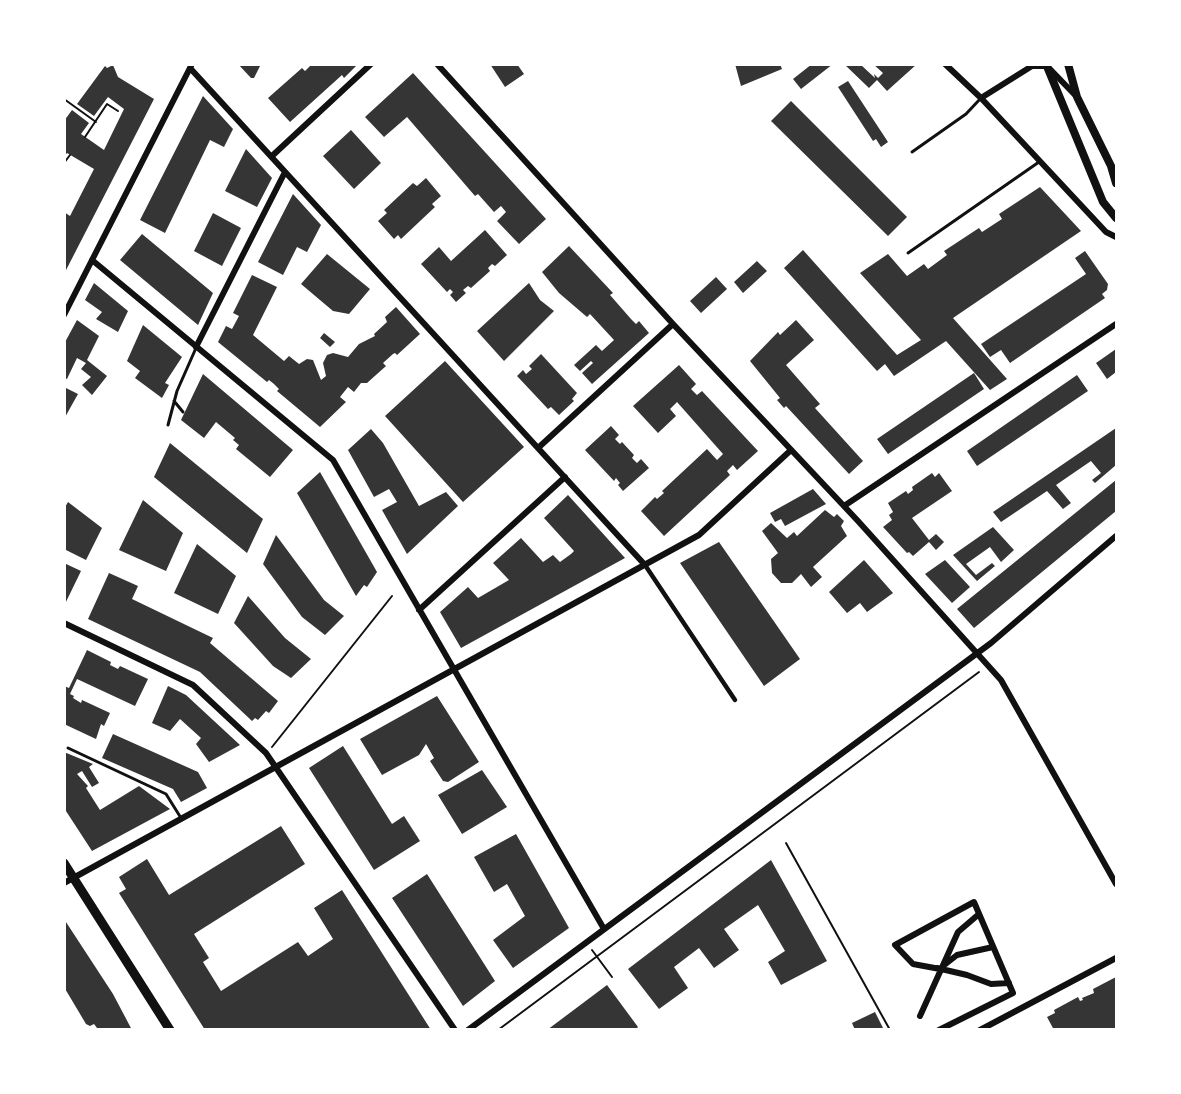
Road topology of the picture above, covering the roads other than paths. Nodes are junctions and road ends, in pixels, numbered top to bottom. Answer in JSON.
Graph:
{"nodes":[{"id":1,"x":371,"y":64,"type":"edge"},
{"id":2,"x":437,"y":64,"type":"edge"},
{"id":3,"x":945,"y":64,"type":"edge"},
{"id":4,"x":1068,"y":64,"type":"edge"},
{"id":5,"x":1046,"y":65,"type":"edge"},
{"id":6,"x":191,"y":66,"type":"edge"},
{"id":7,"x":1077,"y":97,"type":"junction"},
{"id":8,"x":981,"y":98,"type":"junction"},
{"id":9,"x":912,"y":152,"type":"dead end"},
{"id":10,"x":272,"y":156,"type":"junction"},
{"id":11,"x":1040,"y":161,"type":"junction"},
{"id":12,"x":285,"y":172,"type":"junction"},
{"id":13,"x":1116,"y":183,"type":"edge"},
{"id":14,"x":1116,"y":218,"type":"edge"},
{"id":15,"x":1116,"y":237,"type":"edge"},
{"id":16,"x":908,"y":253,"type":"dead end"},
{"id":17,"x":92,"y":260,"type":"junction"},
{"id":18,"x":64,"y":315,"type":"edge"},
{"id":19,"x":673,"y":324,"type":"junction"},
{"id":20,"x":1116,"y":324,"type":"edge"},
{"id":21,"x":196,"y":347,"type":"junction"},
{"id":22,"x":174,"y":401,"type":"junction"},
{"id":23,"x":183,"y":412,"type":"dead end"},
{"id":24,"x":168,"y":424,"type":"dead end"},
{"id":25,"x":538,"y":448,"type":"junction"},
{"id":26,"x":790,"y":450,"type":"junction"},
{"id":27,"x":565,"y":477,"type":"junction"},
{"id":28,"x":844,"y":506,"type":"junction"},
{"id":29,"x":1116,"y":536,"type":"edge"},
{"id":30,"x":645,"y":565,"type":"junction"},
{"id":31,"x":419,"y":610,"type":"junction"},
{"id":32,"x":64,"y":623,"type":"edge"},
{"id":33,"x":976,"y":653,"type":"junction"},
{"id":34,"x":454,"y":670,"type":"junction"},
{"id":35,"x":735,"y":700,"type":"dead end"},
{"id":36,"x":68,"y":748,"type":"dead end"},
{"id":37,"x":275,"y":768,"type":"junction"},
{"id":38,"x":182,"y":820,"type":"junction"},
{"id":39,"x":64,"y":863,"type":"edge"},
{"id":40,"x":75,"y":879,"type":"junction"},
{"id":41,"x":64,"y":883,"type":"edge"},
{"id":42,"x":1116,"y":884,"type":"edge"},
{"id":43,"x":979,"y":914,"type":"junction"},
{"id":44,"x":604,"y":928,"type":"junction"},
{"id":45,"x":993,"y":947,"type":"junction"},
{"id":46,"x":1116,"y":958,"type":"edge"},
{"id":47,"x":913,"y":964,"type":"junction"},
{"id":48,"x":932,"y":967,"type":"junction"},
{"id":49,"x":940,"y":969,"type":"junction"},
{"id":50,"x":1009,"y":983,"type":"junction"},
{"id":51,"x":920,"y":1016,"type":"dead end"},
{"id":52,"x":170,"y":1029,"type":"edge"},
{"id":53,"x":455,"y":1029,"type":"edge"},
{"id":54,"x":468,"y":1029,"type":"edge"},
{"id":55,"x":939,"y":1029,"type":"edge"},
{"id":56,"x":980,"y":1029,"type":"edge"}],
"edges":[{"from":1,"to":10,"type":"street"},
{"from":2,"to":19,"type":"street"},
{"from":3,"to":8,"type":"street"},
{"from":4,"to":7,"type":"street"},
{"from":5,"to":7,"type":"street"},
{"from":5,"to":8,"type":"street"},
{"from":5,"to":14,"type":"street"},
{"from":6,"to":10,"type":"street"},
{"from":6,"to":17,"type":"street"},
{"from":7,"to":13,"type":"street"},
{"from":8,"to":9,"type":"lane"},
{"from":8,"to":11,"type":"street"},
{"from":10,"to":12,"type":"street"},
{"from":11,"to":15,"type":"street"},
{"from":11,"to":16,"type":"lane"},
{"from":12,"to":21,"type":"street"},
{"from":12,"to":25,"type":"street"},
{"from":17,"to":18,"type":"street"},
{"from":17,"to":21,"type":"street"},
{"from":19,"to":25,"type":"street"},
{"from":19,"to":26,"type":"street"},
{"from":20,"to":28,"type":"street"},
{"from":21,"to":22,"type":"lane"},
{"from":21,"to":31,"type":"street"},
{"from":22,"to":23,"type":"lane"},
{"from":22,"to":24,"type":"lane"},
{"from":25,"to":27,"type":"street"},
{"from":26,"to":28,"type":"street"},
{"from":26,"to":30,"type":"street"},
{"from":27,"to":30,"type":"street"},
{"from":27,"to":31,"type":"street"},
{"from":28,"to":33,"type":"street"},
{"from":29,"to":33,"type":"street"},
{"from":30,"to":34,"type":"street"},
{"from":30,"to":35,"type":"street"},
{"from":31,"to":34,"type":"street"},
{"from":32,"to":37,"type":"street"},
{"from":33,"to":42,"type":"street"},
{"from":33,"to":44,"type":"street"},
{"from":34,"to":37,"type":"street"},
{"from":34,"to":44,"type":"street"},
{"from":36,"to":38,"type":"lane"},
{"from":37,"to":38,"type":"street"},
{"from":37,"to":53,"type":"street"},
{"from":38,"to":40,"type":"street"},
{"from":39,"to":40,"type":"main road"},
{"from":40,"to":41,"type":"street"},
{"from":40,"to":52,"type":"main road"},
{"from":43,"to":45,"type":"street"},
{"from":43,"to":47,"type":"street"},
{"from":43,"to":49,"type":"street"},
{"from":44,"to":54,"type":"street"},
{"from":45,"to":49,"type":"street"},
{"from":45,"to":50,"type":"street"},
{"from":46,"to":56,"type":"street"},
{"from":47,"to":48,"type":"street"},
{"from":47,"to":49,"type":"street"},
{"from":48,"to":49,"type":"street"},
{"from":48,"to":50,"type":"street"},
{"from":49,"to":51,"type":"street"},
{"from":50,"to":55,"type":"street"}]}
